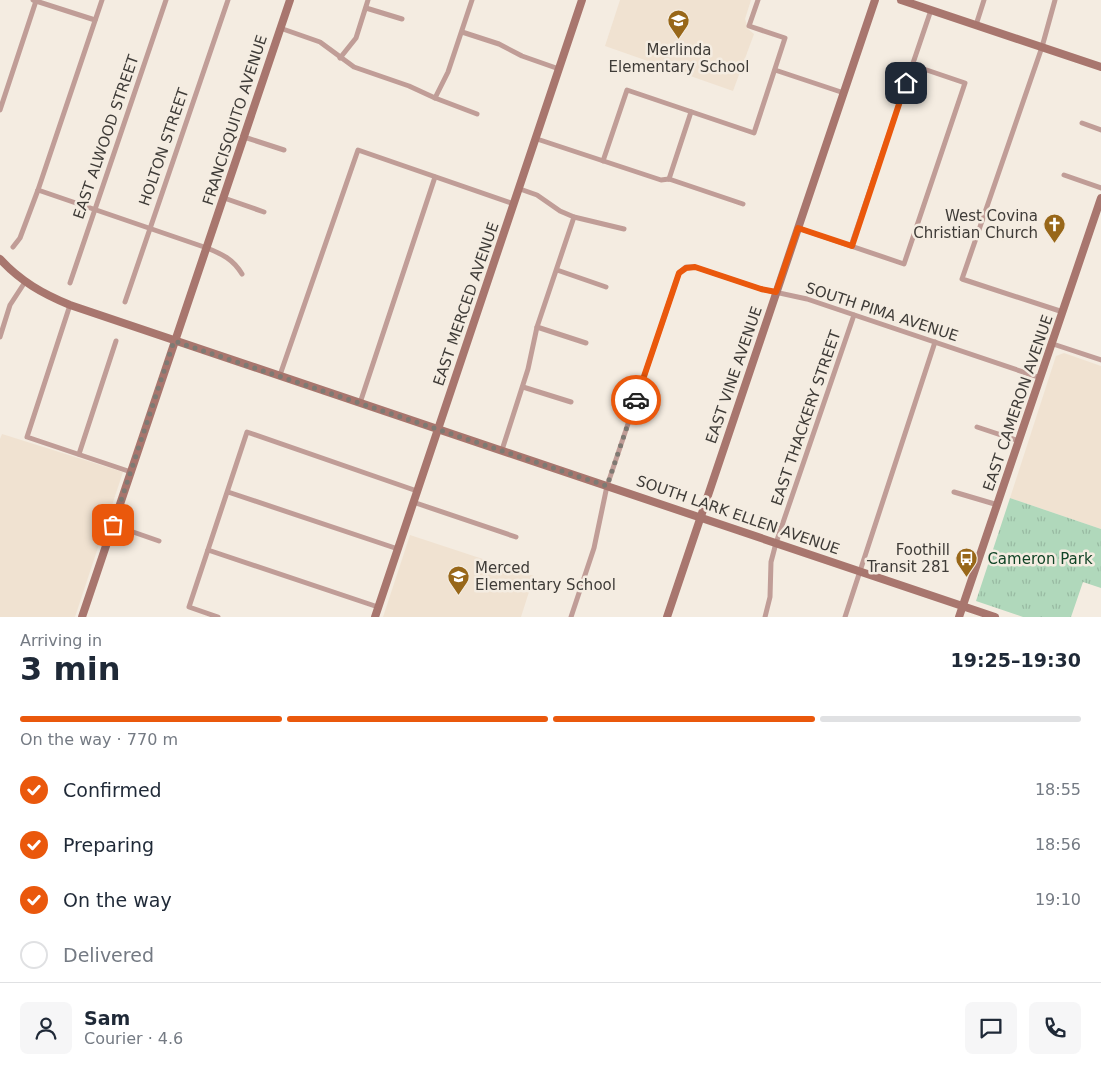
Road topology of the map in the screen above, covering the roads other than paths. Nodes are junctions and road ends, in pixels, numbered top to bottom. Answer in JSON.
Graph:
{"nodes":[{"id":1,"x":102,"y":0,"type":"edge"},
{"id":2,"x":166,"y":0,"type":"edge"},
{"id":3,"x":228,"y":0,"type":"edge"},
{"id":4,"x":290,"y":0,"type":"edge"},
{"id":5,"x":368,"y":0,"type":"edge"},
{"id":6,"x":472,"y":0,"type":"edge"},
{"id":7,"x":582,"y":0,"type":"edge"},
{"id":8,"x":758,"y":0,"type":"edge"},
{"id":9,"x":875,"y":0,"type":"edge"},
{"id":10,"x":902,"y":0,"type":"edge"},
{"id":11,"x":984,"y":0,"type":"edge"},
{"id":12,"x":1055,"y":0,"type":"edge"},
{"id":13,"x":35,"y":1,"type":"edge"},
{"id":14,"x":366,"y":8,"type":"junction"},
{"id":15,"x":931,"y":10,"type":"junction"},
{"id":16,"x":95,"y":20,"type":"junction"},
{"id":17,"x":402,"y":20,"type":"dead end"},
{"id":18,"x":976,"y":25,"type":"junction"},
{"id":19,"x":280,"y":28,"type":"junction"},
{"id":20,"x":462,"y":32,"type":"junction"},
{"id":21,"x":1042,"y":47,"type":"junction"},
{"id":22,"x":340,"y":58,"type":"junction"},
{"id":23,"x":912,"y":65,"type":"junction"},
{"id":24,"x":1101,"y":67,"type":"edge"},
{"id":25,"x":559,"y":69,"type":"junction"},
{"id":26,"x":775,"y":70,"type":"junction"},
{"id":27,"x":844,"y":93,"type":"junction"},
{"id":28,"x":434,"y":98,"type":"junction"},
{"id":29,"x":0,"y":110,"type":"edge"},
{"id":30,"x":691,"y":112,"type":"junction"},
{"id":31,"x":477,"y":114,"type":"dead end"},
{"id":32,"x":1082,"y":123,"type":"dead end"},
{"id":33,"x":1101,"y":130,"type":"edge"},
{"id":34,"x":244,"y":138,"type":"junction"},
{"id":35,"x":537,"y":138,"type":"junction"},
{"id":36,"x":284,"y":150,"type":"dead end"},
{"id":37,"x":604,"y":161,"type":"junction"},
{"id":38,"x":1064,"y":175,"type":"dead end"},
{"id":39,"x":435,"y":177,"type":"junction"},
{"id":40,"x":669,"y":179,"type":"junction"},
{"id":41,"x":1101,"y":188,"type":"edge"},
{"id":42,"x":520,"y":189,"type":"junction"},
{"id":43,"x":38,"y":190,"type":"junction"},
{"id":44,"x":224,"y":198,"type":"junction"},
{"id":45,"x":1101,"y":198,"type":"edge"},
{"id":46,"x":514,"y":204,"type":"junction"},
{"id":47,"x":743,"y":204,"type":"dead end"},
{"id":48,"x":94,"y":209,"type":"junction"},
{"id":49,"x":264,"y":212,"type":"dead end"},
{"id":50,"x":574,"y":217,"type":"junction"},
{"id":51,"x":150,"y":228,"type":"junction"},
{"id":52,"x":798,"y":228,"type":"junction"},
{"id":53,"x":624,"y":229,"type":"dead end"},
{"id":54,"x":852,"y":246,"type":"junction"},
{"id":55,"x":13,"y":247,"type":"dead end"},
{"id":56,"x":207,"y":248,"type":"junction"},
{"id":57,"x":0,"y":259,"type":"edge"},
{"id":58,"x":557,"y":270,"type":"junction"},
{"id":59,"x":242,"y":274,"type":"dead end"},
{"id":60,"x":25,"y":282,"type":"junction"},
{"id":61,"x":70,"y":283,"type":"dead end"},
{"id":62,"x":606,"y":287,"type":"dead end"},
{"id":63,"x":776,"y":292,"type":"junction"},
{"id":64,"x":125,"y":302,"type":"dead end"},
{"id":65,"x":70,"y":305,"type":"junction"},
{"id":66,"x":1064,"y":312,"type":"junction"},
{"id":67,"x":854,"y":315,"type":"junction"},
{"id":68,"x":537,"y":327,"type":"junction"},
{"id":69,"x":0,"y":336,"type":"edge"},
{"id":70,"x":116,"y":341,"type":"dead end"},
{"id":71,"x":174,"y":341,"type":"junction"},
{"id":72,"x":935,"y":342,"type":"junction"},
{"id":73,"x":586,"y":343,"type":"dead end"},
{"id":74,"x":1053,"y":344,"type":"junction"},
{"id":75,"x":1101,"y":360,"type":"edge"},
{"id":76,"x":280,"y":375,"type":"junction"},
{"id":77,"x":1041,"y":378,"type":"junction"},
{"id":78,"x":523,"y":386,"type":"junction"},
{"id":79,"x":571,"y":402,"type":"dead end"},
{"id":80,"x":360,"y":403,"type":"junction"},
{"id":81,"x":977,"y":427,"type":"dead end"},
{"id":82,"x":438,"y":429,"type":"junction"},
{"id":83,"x":1019,"y":442,"type":"junction"},
{"id":84,"x":502,"y":450,"type":"junction"},
{"id":85,"x":79,"y":454,"type":"junction"},
{"id":86,"x":131,"y":472,"type":"junction"},
{"id":87,"x":607,"y":486,"type":"junction"},
{"id":88,"x":417,"y":491,"type":"junction"},
{"id":89,"x":228,"y":492,"type":"junction"},
{"id":90,"x":954,"y":492,"type":"dead end"},
{"id":91,"x":413,"y":502,"type":"junction"},
{"id":92,"x":998,"y":505,"type":"junction"},
{"id":93,"x":700,"y":517,"type":"junction"},
{"id":94,"x":113,"y":525,"type":"junction"},
{"id":95,"x":516,"y":537,"type":"dead end"},
{"id":96,"x":159,"y":540,"type":"dead end"},
{"id":97,"x":776,"y":543,"type":"junction"},
{"id":98,"x":398,"y":549,"type":"junction"},
{"id":99,"x":208,"y":550,"type":"junction"},
{"id":100,"x":859,"y":571,"type":"junction"},
{"id":101,"x":963,"y":606,"type":"junction"},
{"id":102,"x":378,"y":607,"type":"junction"},
{"id":103,"x":82,"y":617,"type":"edge"},
{"id":104,"x":218,"y":617,"type":"edge"},
{"id":105,"x":375,"y":617,"type":"edge"},
{"id":106,"x":571,"y":617,"type":"edge"},
{"id":107,"x":667,"y":617,"type":"edge"},
{"id":108,"x":765,"y":617,"type":"edge"},
{"id":109,"x":845,"y":617,"type":"edge"},
{"id":110,"x":960,"y":617,"type":"edge"},
{"id":111,"x":995,"y":617,"type":"edge"}],
"edges":[{"from":1,"to":16,"type":"street"},
{"from":2,"to":48,"type":"street","name":"EAST ALWOOD STREET"},
{"from":3,"to":51,"type":"street","name":"HOLTON STREET"},
{"from":4,"to":19,"type":"street","name":"FRANCISQUITO AVENUE"},
{"from":5,"to":14,"type":"street"},
{"from":6,"to":20,"type":"street"},
{"from":7,"to":25,"type":"street","name":"EAST MERCED AVENUE"},
{"from":8,"to":26,"type":"street"},
{"from":9,"to":27,"type":"street","name":"EAST VINE AVENUE"},
{"from":10,"to":15,"type":"street"},
{"from":11,"to":18,"type":"street"},
{"from":12,"to":21,"type":"street"},
{"from":13,"to":16,"type":"street"},
{"from":13,"to":29,"type":"street"},
{"from":14,"to":17,"type":"street"},
{"from":14,"to":22,"type":"street"},
{"from":15,"to":18,"type":"street"},
{"from":15,"to":23,"type":"street"},
{"from":16,"to":43,"type":"street"},
{"from":18,"to":21,"type":"street"},
{"from":19,"to":22,"type":"street"},
{"from":19,"to":34,"type":"street","name":"FRANCISQUITO AVENUE"},
{"from":20,"to":25,"type":"street"},
{"from":20,"to":28,"type":"street"},
{"from":21,"to":24,"type":"street"},
{"from":21,"to":66,"type":"street"},
{"from":22,"to":28,"type":"street"},
{"from":23,"to":54,"type":"street"},
{"from":23,"to":54,"type":"street"},
{"from":25,"to":35,"type":"street","name":"EAST MERCED AVENUE"},
{"from":26,"to":27,"type":"street"},
{"from":26,"to":30,"type":"street"},
{"from":27,"to":52,"type":"street","name":"EAST VINE AVENUE"},
{"from":28,"to":31,"type":"street"},
{"from":30,"to":37,"type":"street"},
{"from":30,"to":40,"type":"street"},
{"from":32,"to":33,"type":"street"},
{"from":34,"to":36,"type":"street"},
{"from":34,"to":44,"type":"street","name":"FRANCISQUITO AVENUE"},
{"from":35,"to":37,"type":"street"},
{"from":35,"to":42,"type":"street","name":"EAST MERCED AVENUE"},
{"from":37,"to":40,"type":"street"},
{"from":38,"to":41,"type":"street"},
{"from":39,"to":46,"type":"street"},
{"from":39,"to":76,"type":"street"},
{"from":39,"to":80,"type":"street"},
{"from":40,"to":47,"type":"street"},
{"from":42,"to":46,"type":"street","name":"EAST MERCED AVENUE"},
{"from":42,"to":50,"type":"street"},
{"from":43,"to":48,"type":"street"},
{"from":43,"to":55,"type":"street"},
{"from":44,"to":49,"type":"street"},
{"from":44,"to":56,"type":"street","name":"FRANCISQUITO AVENUE"},
{"from":45,"to":66,"type":"street","name":"EAST CAMERON AVENUE"},
{"from":46,"to":82,"type":"street","name":"EAST MERCED AVENUE"},
{"from":48,"to":51,"type":"street"},
{"from":48,"to":61,"type":"street","name":"EAST ALWOOD STREET"},
{"from":50,"to":53,"type":"street"},
{"from":50,"to":58,"type":"street"},
{"from":51,"to":56,"type":"street"},
{"from":51,"to":64,"type":"street","name":"HOLTON STREET"},
{"from":52,"to":54,"type":"street"},
{"from":52,"to":63,"type":"street","name":"EAST VINE AVENUE"},
{"from":56,"to":59,"type":"street"},
{"from":56,"to":71,"type":"street","name":"FRANCISQUITO AVENUE"},
{"from":57,"to":60,"type":"street"},
{"from":58,"to":62,"type":"street"},
{"from":58,"to":68,"type":"street"},
{"from":60,"to":65,"type":"street"},
{"from":60,"to":69,"type":"street"},
{"from":63,"to":67,"type":"street","name":"SOUTH PIMA AVENUE"},
{"from":63,"to":87,"type":"street","name":"SOUTH PIMA AVENUE"},
{"from":63,"to":93,"type":"street","name":"EAST VINE AVENUE"},
{"from":65,"to":71,"type":"street","name":"SOUTH LARK ELLEN AVENUE"},
{"from":65,"to":85,"type":"street"},
{"from":66,"to":74,"type":"street","name":"EAST CAMERON AVENUE"},
{"from":67,"to":72,"type":"street","name":"SOUTH PIMA AVENUE"},
{"from":67,"to":97,"type":"street","name":"EAST THACKERY STREET"},
{"from":68,"to":73,"type":"street"},
{"from":68,"to":78,"type":"street"},
{"from":70,"to":85,"type":"street"},
{"from":71,"to":76,"type":"street","name":"SOUTH LARK ELLEN AVENUE"},
{"from":71,"to":86,"type":"street","name":"FRANCISQUITO AVENUE"},
{"from":72,"to":77,"type":"street","name":"SOUTH PIMA AVENUE"},
{"from":72,"to":100,"type":"street"},
{"from":74,"to":75,"type":"street"},
{"from":74,"to":77,"type":"street","name":"EAST CAMERON AVENUE"},
{"from":76,"to":80,"type":"street","name":"SOUTH LARK ELLEN AVENUE"},
{"from":77,"to":83,"type":"street","name":"EAST CAMERON AVENUE"},
{"from":78,"to":79,"type":"street"},
{"from":78,"to":84,"type":"street"},
{"from":80,"to":82,"type":"street","name":"SOUTH LARK ELLEN AVENUE"},
{"from":81,"to":83,"type":"street"},
{"from":82,"to":84,"type":"street","name":"SOUTH LARK ELLEN AVENUE"},
{"from":82,"to":88,"type":"street","name":"EAST MERCED AVENUE"},
{"from":83,"to":92,"type":"street","name":"EAST CAMERON AVENUE"},
{"from":84,"to":87,"type":"street","name":"SOUTH LARK ELLEN AVENUE"},
{"from":85,"to":86,"type":"street"},
{"from":86,"to":94,"type":"street","name":"FRANCISQUITO AVENUE"},
{"from":87,"to":93,"type":"street","name":"SOUTH LARK ELLEN AVENUE"},
{"from":87,"to":106,"type":"street"},
{"from":88,"to":89,"type":"street"},
{"from":88,"to":91,"type":"street","name":"EAST MERCED AVENUE"},
{"from":89,"to":98,"type":"street"},
{"from":89,"to":99,"type":"street"},
{"from":90,"to":92,"type":"street"},
{"from":91,"to":95,"type":"street"},
{"from":91,"to":98,"type":"street","name":"EAST MERCED AVENUE"},
{"from":92,"to":101,"type":"street","name":"EAST CAMERON AVENUE"},
{"from":93,"to":97,"type":"street","name":"SOUTH LARK ELLEN AVENUE"},
{"from":93,"to":107,"type":"street","name":"EAST VINE AVENUE"},
{"from":94,"to":96,"type":"street"},
{"from":94,"to":103,"type":"street","name":"FRANCISQUITO AVENUE"},
{"from":97,"to":100,"type":"street","name":"SOUTH LARK ELLEN AVENUE"},
{"from":97,"to":108,"type":"street","name":"EAST THACKERY STREET"},
{"from":98,"to":102,"type":"street","name":"EAST MERCED AVENUE"},
{"from":99,"to":102,"type":"street"},
{"from":99,"to":104,"type":"street"},
{"from":100,"to":101,"type":"street","name":"SOUTH LARK ELLEN AVENUE"},
{"from":100,"to":109,"type":"street"},
{"from":101,"to":110,"type":"street","name":"EAST CAMERON AVENUE"},
{"from":101,"to":111,"type":"street","name":"SOUTH LARK ELLEN AVENUE"},
{"from":102,"to":105,"type":"street","name":"EAST MERCED AVENUE"}]}
